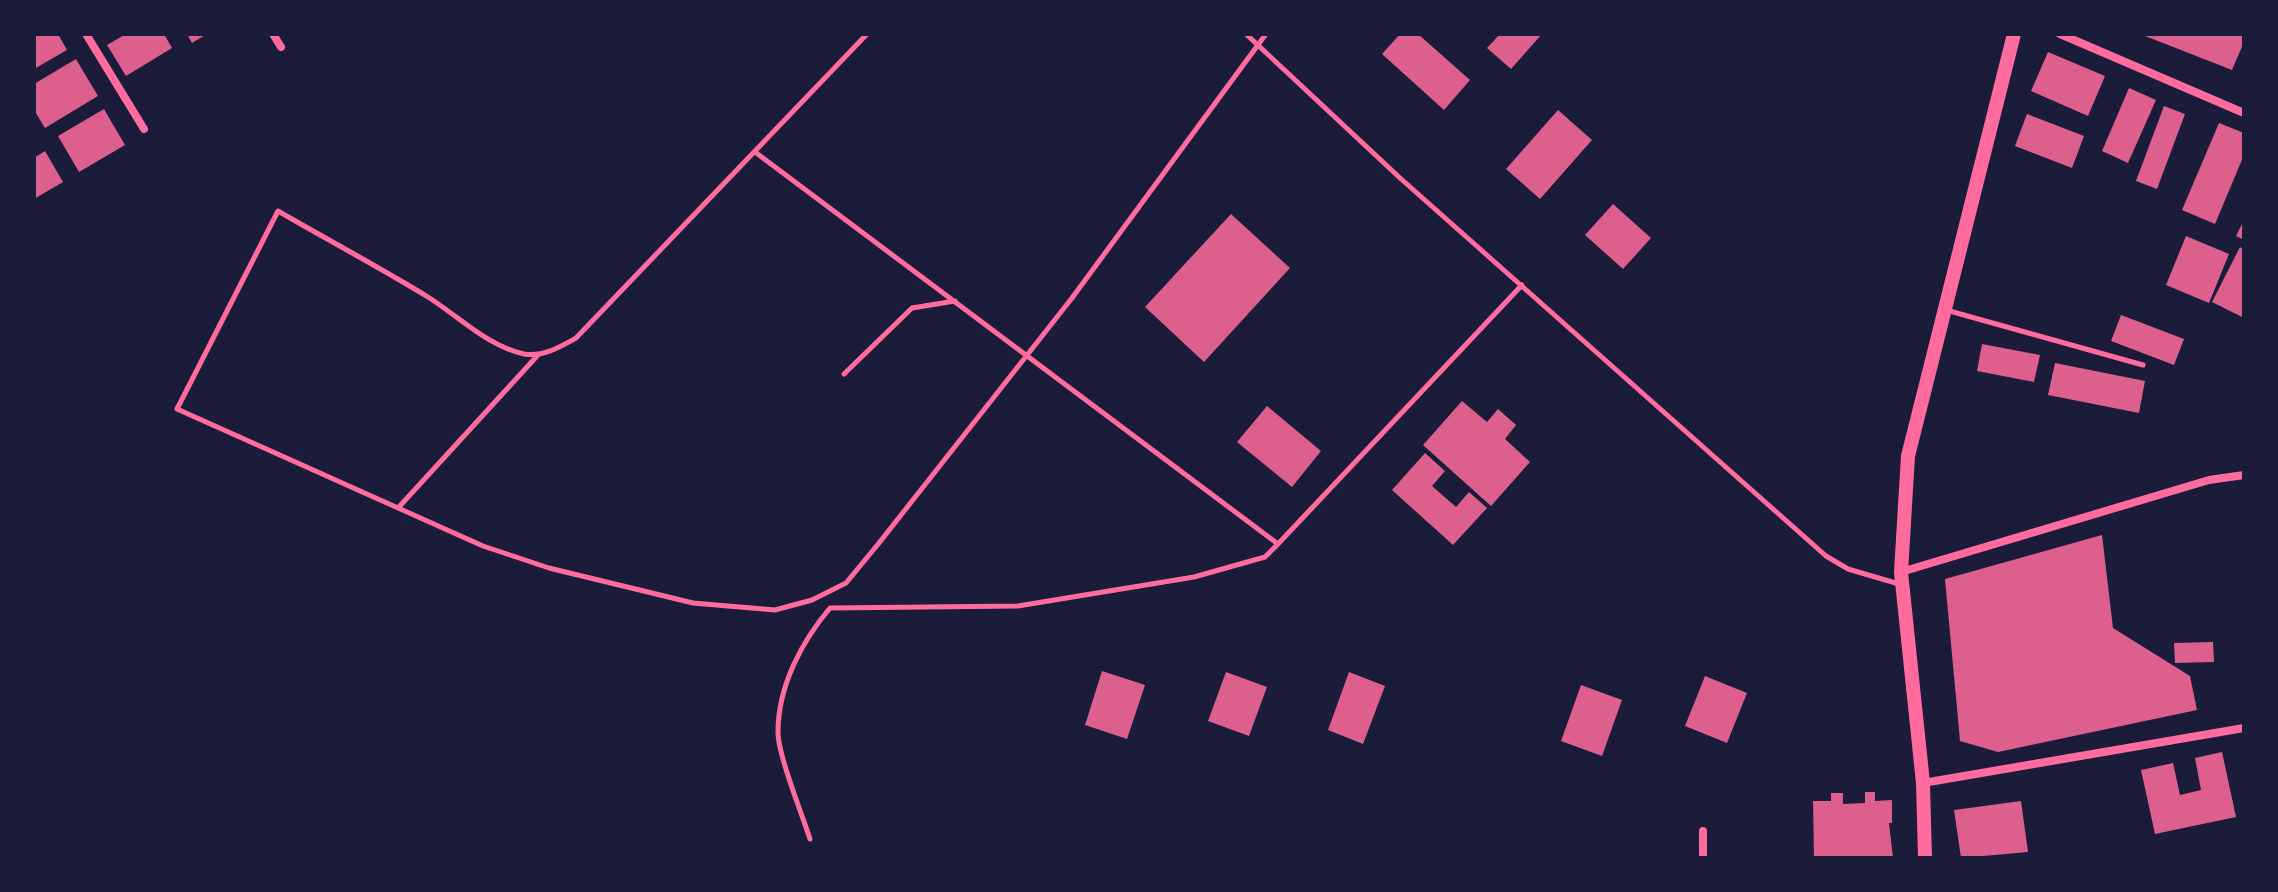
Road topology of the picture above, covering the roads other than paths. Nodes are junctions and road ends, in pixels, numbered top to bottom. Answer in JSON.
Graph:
{"nodes":[{"id":1,"x":86,"y":34,"type":"edge"},
{"id":2,"x":273,"y":34,"type":"edge"},
{"id":3,"x":867,"y":34,"type":"edge"},
{"id":4,"x":1246,"y":34,"type":"edge"},
{"id":5,"x":1266,"y":34,"type":"edge"},
{"id":6,"x":2014,"y":34,"type":"edge"},
{"id":7,"x":2060,"y":34,"type":"edge"},
{"id":8,"x":1258,"y":45,"type":"junction"},
{"id":9,"x":281,"y":47,"type":"dead end"},
{"id":10,"x":2244,"y":113,"type":"edge"},
{"id":11,"x":144,"y":129,"type":"dead end"},
{"id":12,"x":755,"y":152,"type":"junction"},
{"id":13,"x":1522,"y":285,"type":"junction"},
{"id":14,"x":956,"y":301,"type":"junction"},
{"id":15,"x":1945,"y":310,"type":"junction"},
{"id":16,"x":539,"y":354,"type":"junction"},
{"id":17,"x":1028,"y":354,"type":"junction"},
{"id":18,"x":2143,"y":365,"type":"dead end"},
{"id":19,"x":844,"y":374,"type":"dead end"},
{"id":20,"x":2244,"y":475,"type":"edge"},
{"id":21,"x":398,"y":508,"type":"junction"},
{"id":22,"x":1278,"y":544,"type":"junction"},
{"id":23,"x":1902,"y":578,"type":"junction"},
{"id":24,"x":2244,"y":728,"type":"edge"},
{"id":25,"x":1923,"y":783,"type":"junction"},
{"id":26,"x":1703,"y":831,"type":"dead end"},
{"id":27,"x":810,"y":839,"type":"dead end"},
{"id":28,"x":1703,"y":858,"type":"edge"},
{"id":29,"x":1925,"y":858,"type":"edge"}],
"edges":[{"from":1,"to":11,"type":"street"},
{"from":2,"to":9,"type":"street"},
{"from":3,"to":12,"type":"lane"},
{"from":4,"to":8,"type":"lane"},
{"from":5,"to":8,"type":"lane"},
{"from":6,"to":15,"type":"main road"},
{"from":7,"to":10,"type":"street"},
{"from":8,"to":13,"type":"lane"},
{"from":8,"to":17,"type":"lane"},
{"from":12,"to":14,"type":"lane"},
{"from":12,"to":16,"type":"lane"},
{"from":13,"to":22,"type":"lane"},
{"from":13,"to":23,"type":"lane"},
{"from":14,"to":17,"type":"lane"},
{"from":14,"to":19,"type":"lane"},
{"from":15,"to":18,"type":"lane"},
{"from":15,"to":23,"type":"main road"},
{"from":16,"to":21,"type":"lane"},
{"from":16,"to":21,"type":"lane"},
{"from":17,"to":21,"type":"lane"},
{"from":17,"to":22,"type":"lane"},
{"from":20,"to":23,"type":"street"},
{"from":22,"to":27,"type":"lane"},
{"from":23,"to":25,"type":"main road"},
{"from":24,"to":25,"type":"street"},
{"from":25,"to":29,"type":"main road"},
{"from":26,"to":28,"type":"street"}]}
